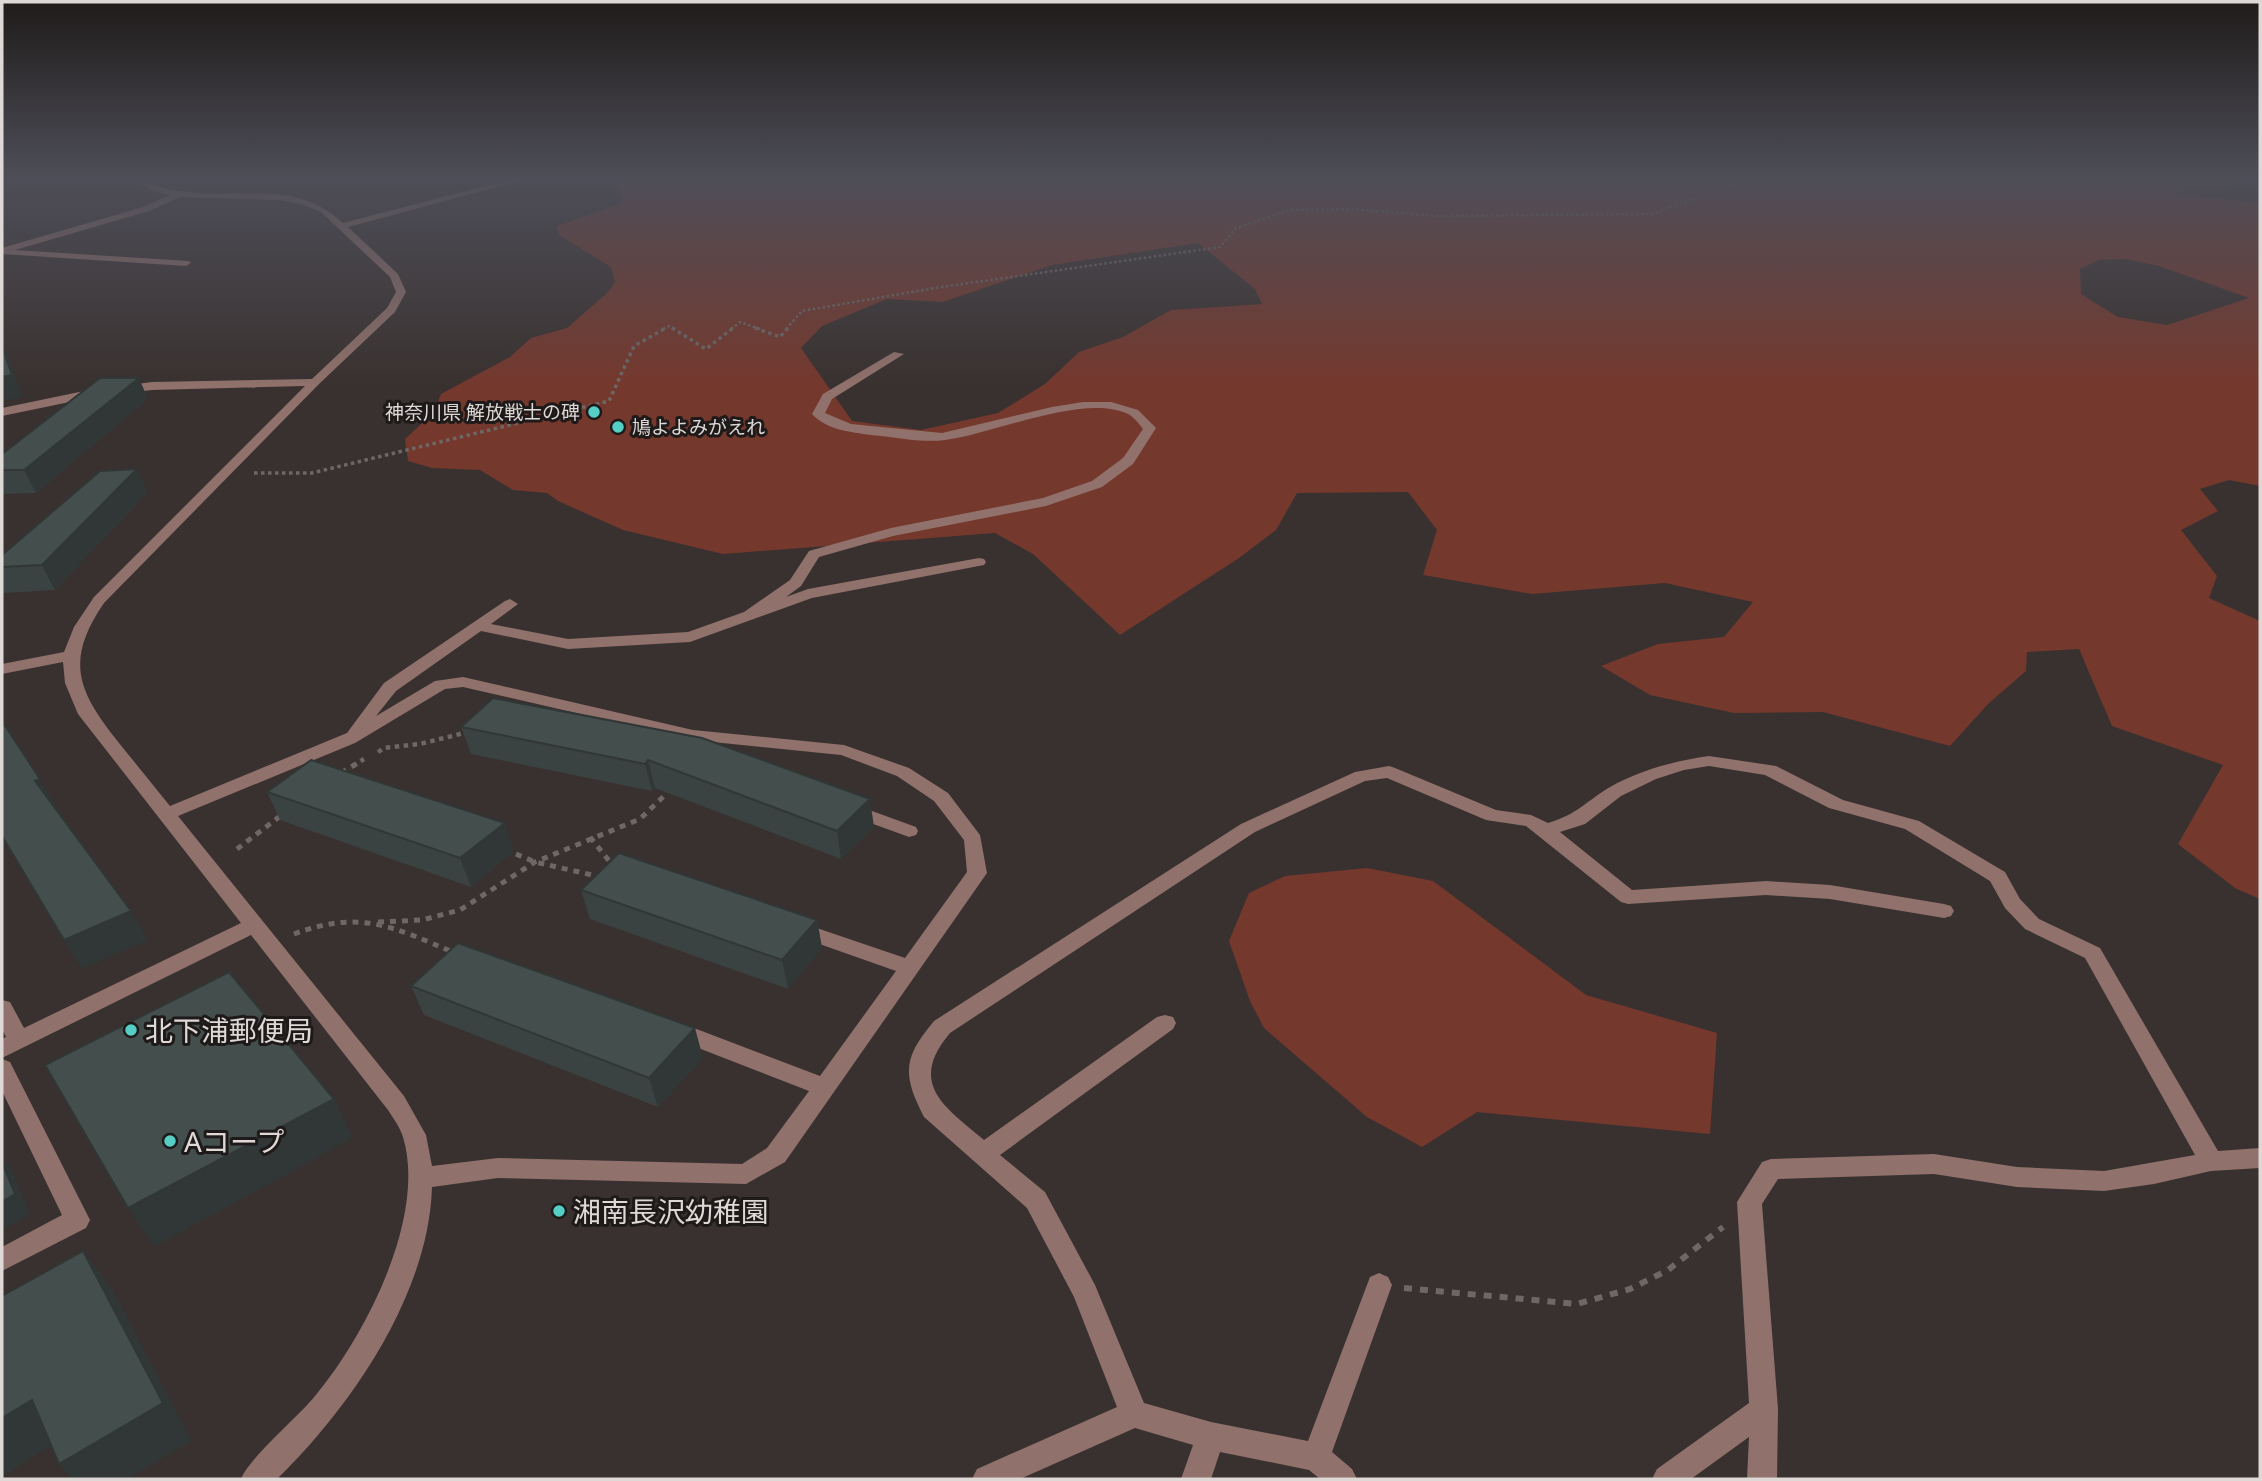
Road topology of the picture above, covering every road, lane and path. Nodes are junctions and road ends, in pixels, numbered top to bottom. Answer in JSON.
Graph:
{"nodes":[{"id":1,"x":364,"y":248,"type":"edge"},
{"id":2,"x":1212,"y":248,"type":"edge"},
{"id":3,"x":2,"y":252,"type":"edge"},
{"id":4,"x":186,"y":263,"type":"dead end"},
{"id":5,"x":898,"y":354,"type":"dead end"},
{"id":6,"x":316,"y":382,"type":"junction"},
{"id":7,"x":2,"y":412,"type":"edge"},
{"id":8,"x":228,"y":473,"type":"junction"},
{"id":9,"x":979,"y":562,"type":"dead end"},
{"id":10,"x":510,"y":604,"type":"dead end"},
{"id":11,"x":747,"y":617,"type":"junction"},
{"id":12,"x":478,"y":626,"type":"junction"},
{"id":13,"x":72,"y":655,"type":"junction"},
{"id":14,"x":2,"y":669,"type":"edge"},
{"id":15,"x":470,"y":731,"type":"edge"},
{"id":16,"x":349,"y":739,"type":"junction"},
{"id":17,"x":301,"y":759,"type":"junction"},
{"id":18,"x":329,"y":773,"type":"joint"},
{"id":19,"x":664,"y":795,"type":"dead end"},
{"id":20,"x":833,"y":803,"type":"edge"},
{"id":21,"x":289,"y":809,"type":"edge"},
{"id":22,"x":167,"y":814,"type":"junction"},
{"id":23,"x":1546,"y":830,"type":"junction"},
{"id":24,"x":909,"y":831,"type":"dead end"},
{"id":25,"x":590,"y":837,"type":"junction"},
{"id":26,"x":237,"y":849,"type":"dead end"},
{"id":27,"x":516,"y":854,"type":"dead end"},
{"id":28,"x":535,"y":862,"type":"junction"},
{"id":29,"x":619,"y":871,"type":"edge"},
{"id":30,"x":614,"y":877,"type":"edge"},
{"id":31,"x":1944,"y":911,"type":"dead end"},
{"id":32,"x":378,"y":922,"type":"junction"},
{"id":33,"x":778,"y":922,"type":"edge"},
{"id":34,"x":256,"y":924,"type":"junction"},
{"id":35,"x":272,"y":944,"type":"junction"},
{"id":36,"x":469,"y":958,"type":"edge"},
{"id":37,"x":909,"y":967,"type":"junction"},
{"id":38,"x":2,"y":1008,"type":"edge"},
{"id":39,"x":657,"y":1023,"type":"edge"},
{"id":40,"x":1165,"y":1023,"type":"dead end"},
{"id":41,"x":10,"y":1045,"type":"edge"},
{"id":42,"x":2,"y":1069,"type":"edge"},
{"id":43,"x":824,"y":1087,"type":"junction"},
{"id":44,"x":983,"y":1154,"type":"junction"},
{"id":45,"x":2260,"y":1158,"type":"edge"},
{"id":46,"x":2211,"y":1161,"type":"junction"},
{"id":47,"x":420,"y":1178,"type":"junction"},
{"id":48,"x":1749,"y":1202,"type":"junction"},
{"id":49,"x":2,"y":1260,"type":"edge"},
{"id":50,"x":1379,"y":1285,"type":"joint"},
{"id":51,"x":1764,"y":1409,"type":"junction"},
{"id":52,"x":1134,"y":1414,"type":"junction"},
{"id":53,"x":1210,"y":1436,"type":"junction"},
{"id":54,"x":1316,"y":1457,"type":"junction"},
{"id":55,"x":256,"y":1479,"type":"edge"},
{"id":56,"x":987,"y":1479,"type":"edge"},
{"id":57,"x":1196,"y":1479,"type":"edge"},
{"id":58,"x":1342,"y":1479,"type":"edge"},
{"id":59,"x":1667,"y":1479,"type":"edge"},
{"id":60,"x":1762,"y":1479,"type":"edge"}],
"edges":[{"from":1,"to":6,"type":"street"},
{"from":2,"to":8,"type":"path"},
{"from":3,"to":4,"type":"street"},
{"from":5,"to":11,"type":"street"},
{"from":6,"to":7,"type":"street"},
{"from":6,"to":8,"type":"street"},
{"from":8,"to":13,"type":"street"},
{"from":9,"to":11,"type":"street"},
{"from":10,"to":12,"type":"street"},
{"from":11,"to":12,"type":"street"},
{"from":12,"to":16,"type":"street"},
{"from":13,"to":14,"type":"street"},
{"from":13,"to":22,"type":"street"},
{"from":15,"to":18,"type":"path"},
{"from":16,"to":17,"type":"street"},
{"from":16,"to":37,"type":"street"},
{"from":17,"to":18,"type":"street"},
{"from":17,"to":22,"type":"street"},
{"from":19,"to":25,"type":"path"},
{"from":20,"to":24,"type":"street"},
{"from":21,"to":26,"type":"path"},
{"from":22,"to":34,"type":"street"},
{"from":23,"to":31,"type":"street"},
{"from":23,"to":44,"type":"street"},
{"from":23,"to":46,"type":"street"},
{"from":25,"to":28,"type":"path"},
{"from":25,"to":29,"type":"path"},
{"from":27,"to":28,"type":"path"},
{"from":28,"to":30,"type":"path"},
{"from":28,"to":32,"type":"path"},
{"from":32,"to":35,"type":"path"},
{"from":32,"to":36,"type":"path"},
{"from":33,"to":37,"type":"street"},
{"from":34,"to":35,"type":"street"},
{"from":34,"to":41,"type":"street"},
{"from":35,"to":47,"type":"street"},
{"from":37,"to":43,"type":"street"},
{"from":38,"to":41,"type":"street"},
{"from":39,"to":43,"type":"street"},
{"from":40,"to":44,"type":"street"},
{"from":42,"to":49,"type":"street"},
{"from":43,"to":47,"type":"street"},
{"from":44,"to":52,"type":"street"},
{"from":45,"to":46,"type":"street"},
{"from":46,"to":48,"type":"street"},
{"from":47,"to":55,"type":"street"},
{"from":48,"to":50,"type":"path"},
{"from":48,"to":51,"type":"street"},
{"from":50,"to":54,"type":"street"},
{"from":51,"to":59,"type":"street"},
{"from":51,"to":60,"type":"street"},
{"from":52,"to":53,"type":"street"},
{"from":52,"to":56,"type":"street"},
{"from":53,"to":54,"type":"street"},
{"from":53,"to":57,"type":"street"},
{"from":54,"to":58,"type":"street"}]}
